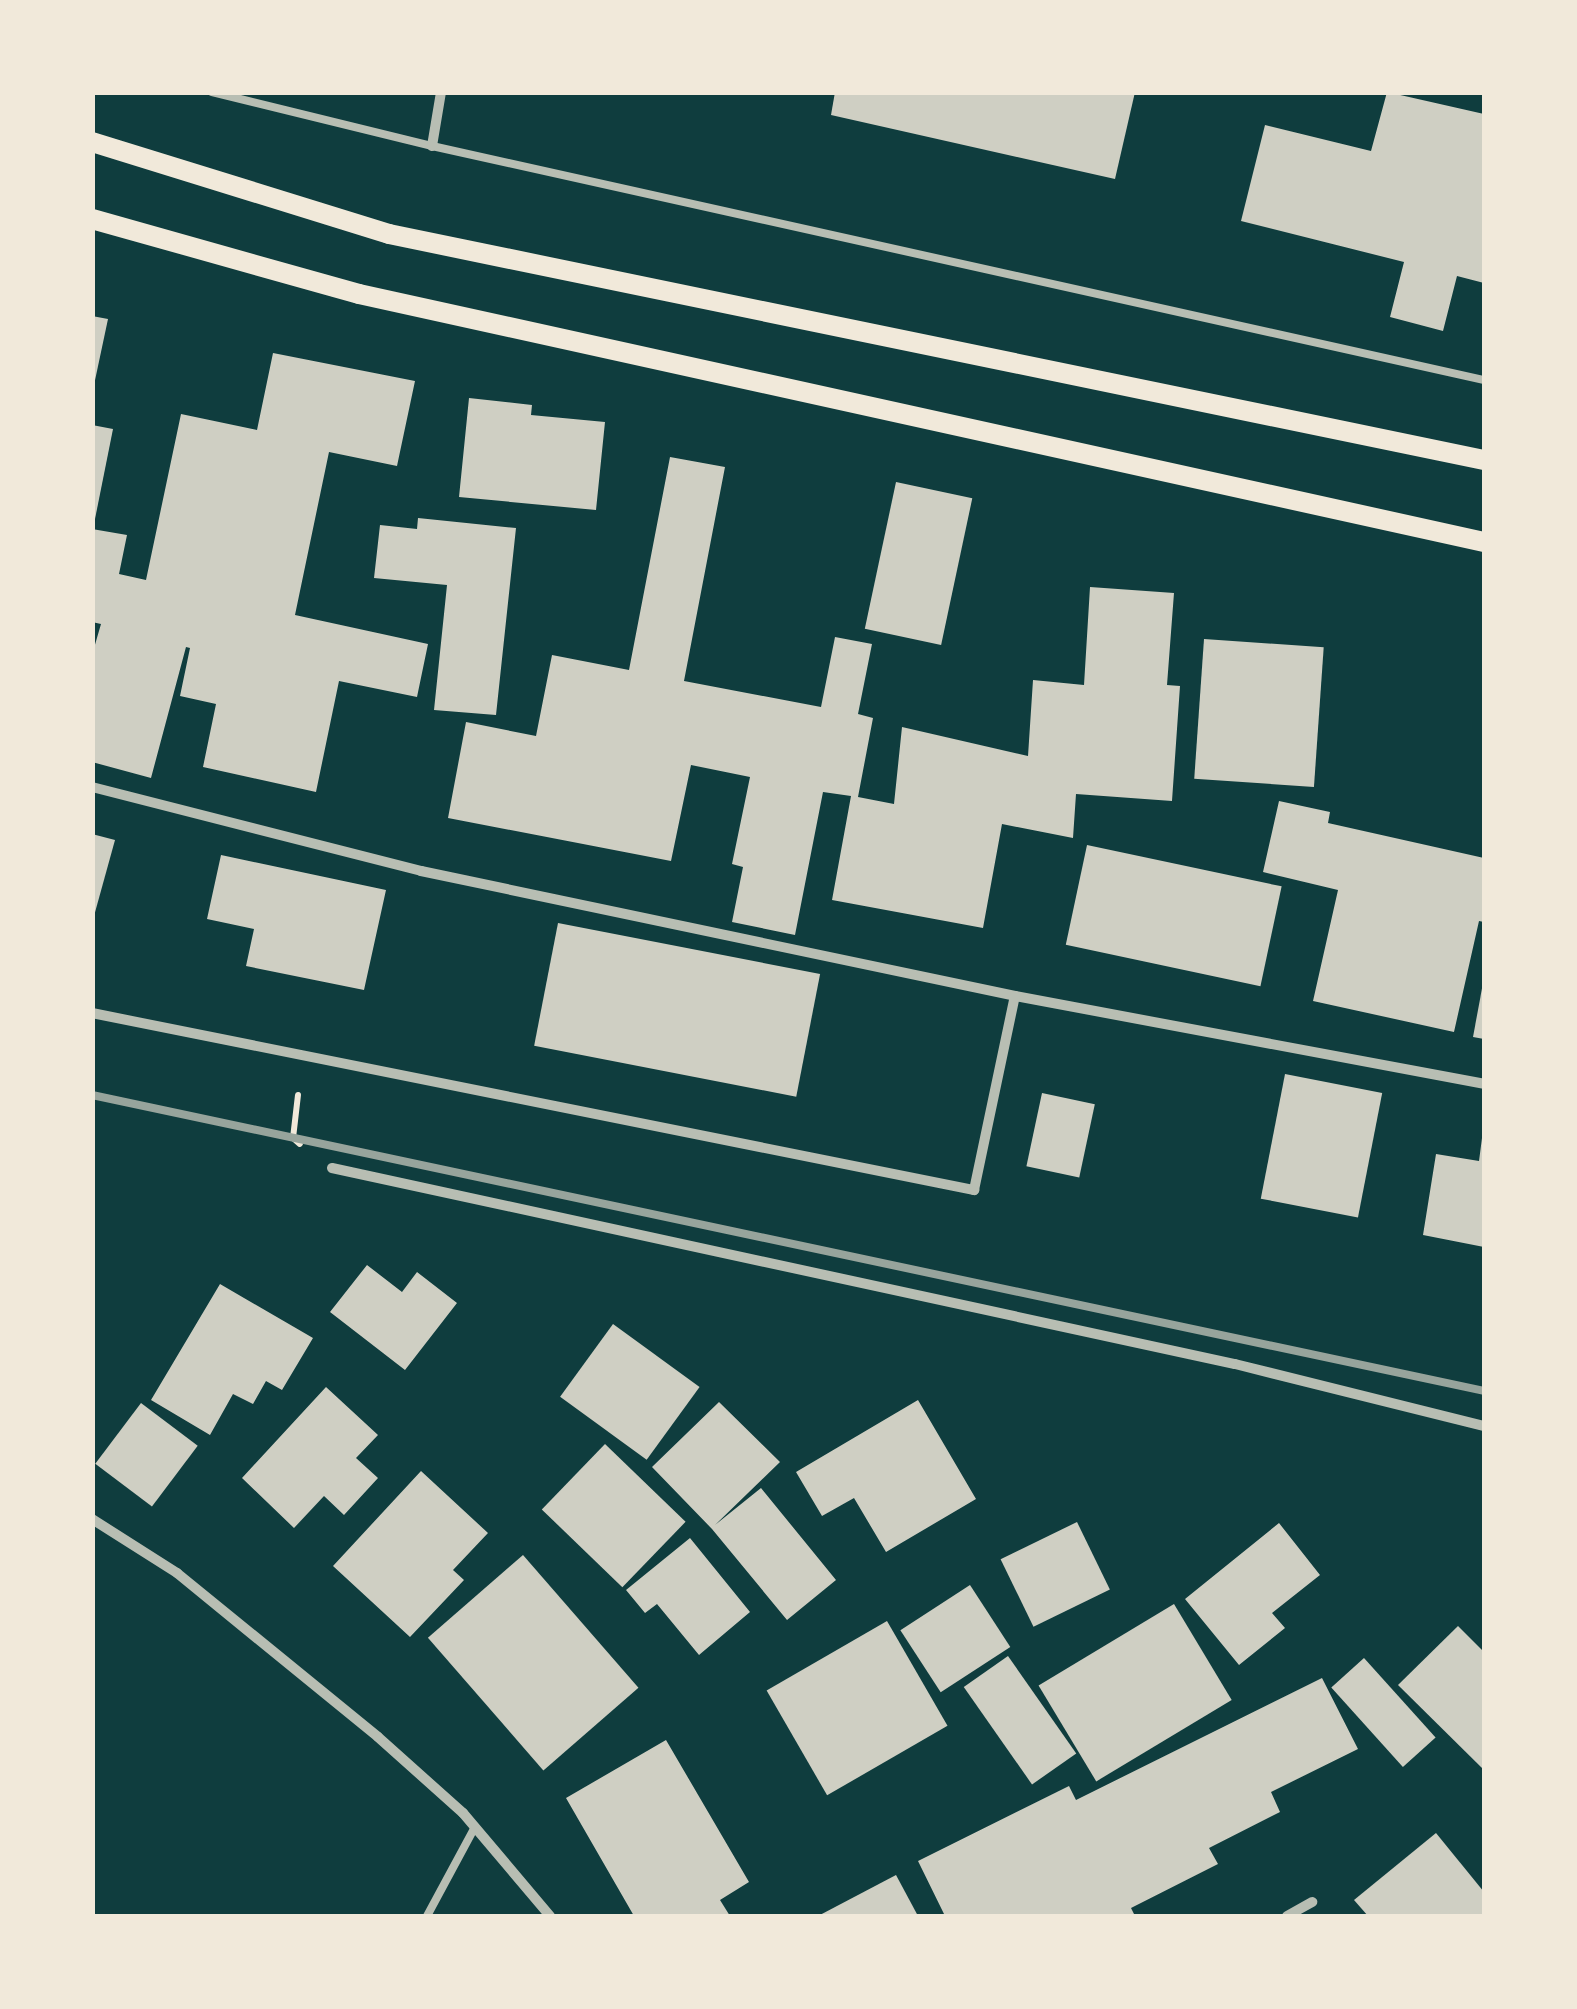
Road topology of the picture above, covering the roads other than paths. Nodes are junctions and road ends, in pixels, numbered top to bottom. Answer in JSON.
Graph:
{"nodes":[{"id":1,"x":212,"y":92,"type":"edge"},
{"id":2,"x":442,"y":92,"type":"edge"},
{"id":3,"x":92,"y":142,"type":"edge"},
{"id":4,"x":432,"y":146,"type":"junction"},
{"id":5,"x":92,"y":218,"type":"edge"},
{"id":6,"x":1484,"y":380,"type":"edge"},
{"id":7,"x":1484,"y":460,"type":"edge"},
{"id":8,"x":1484,"y":542,"type":"edge"},
{"id":9,"x":92,"y":787,"type":"edge"},
{"id":10,"x":1016,"y":996,"type":"junction"},
{"id":11,"x":92,"y":1013,"type":"edge"},
{"id":12,"x":1484,"y":1084,"type":"edge"},
{"id":13,"x":332,"y":1168,"type":"road end"},
{"id":14,"x":1484,"y":1426,"type":"edge"},
{"id":15,"x":92,"y":1519,"type":"edge"},
{"id":16,"x":474,"y":1827,"type":"junction"},
{"id":17,"x":1312,"y":1902,"type":"dead end"},
{"id":18,"x":427,"y":1916,"type":"edge"},
{"id":19,"x":550,"y":1916,"type":"edge"},
{"id":20,"x":1287,"y":1916,"type":"edge"}],
"edges":[{"from":1,"to":4,"type":"lane"},
{"from":2,"to":4,"type":"street"},
{"from":3,"to":7,"type":"main road"},
{"from":4,"to":6,"type":"lane"},
{"from":5,"to":8,"type":"main road"},
{"from":9,"to":10,"type":"street"},
{"from":10,"to":11,"type":"street"},
{"from":10,"to":12,"type":"street"},
{"from":13,"to":14,"type":"street"},
{"from":15,"to":16,"type":"street"},
{"from":16,"to":18,"type":"lane"},
{"from":16,"to":19,"type":"street"},
{"from":17,"to":20,"type":"street"}]}
